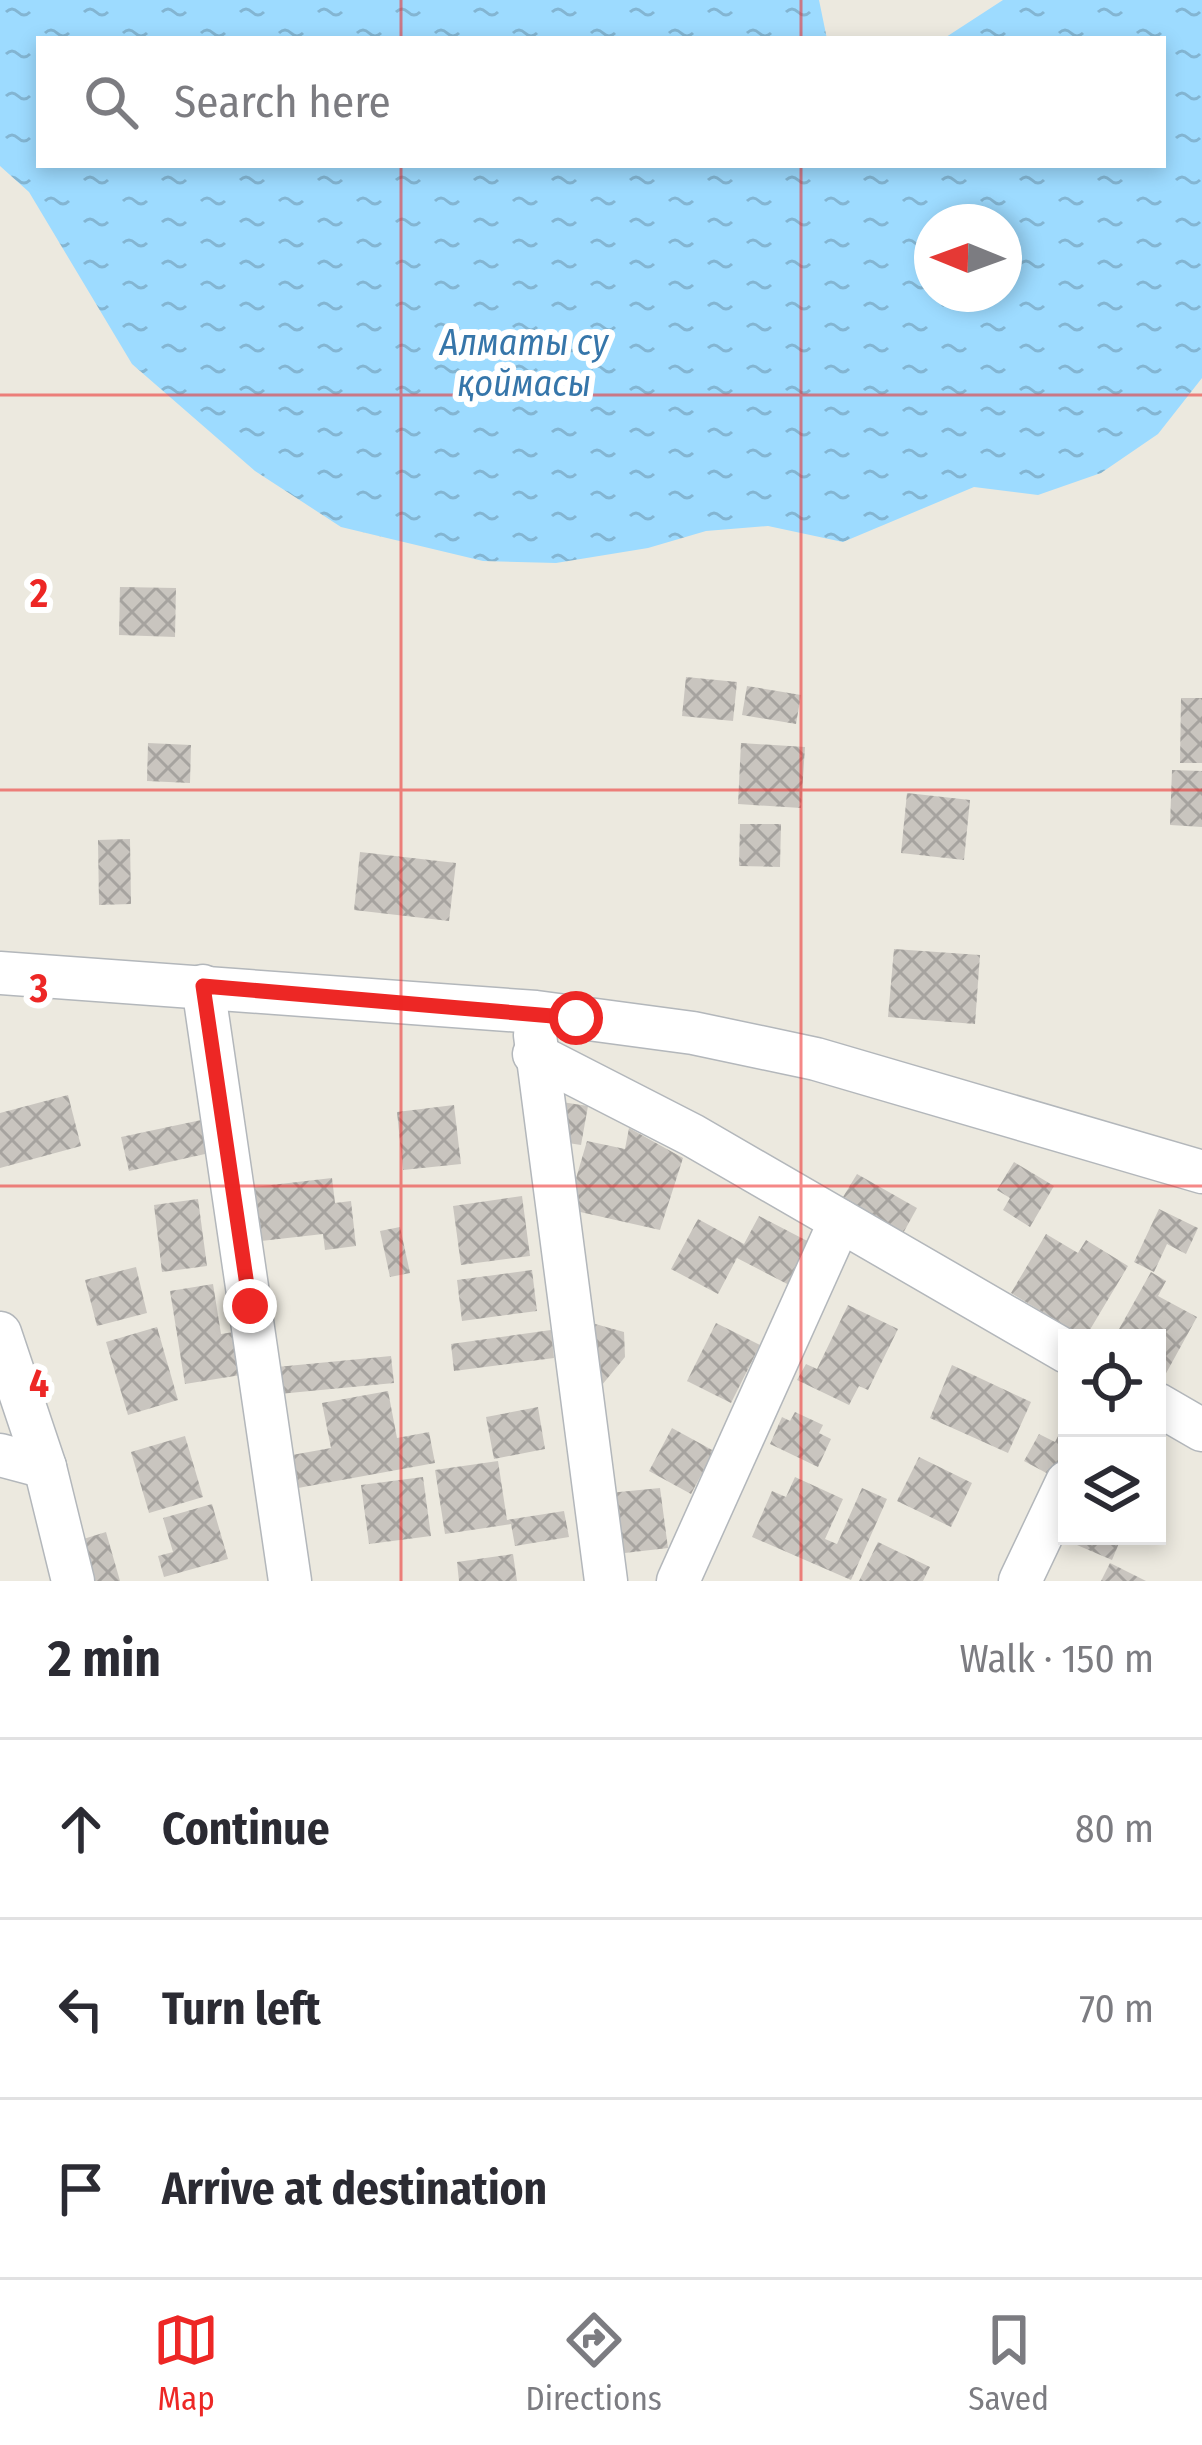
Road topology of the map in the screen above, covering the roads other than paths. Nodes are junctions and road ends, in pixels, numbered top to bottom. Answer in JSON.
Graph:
{"nodes":[{"id":1,"x":0,"y":973,"type":"edge"},
{"id":2,"x":203,"y":986,"type":"junction"},
{"id":3,"x":535,"y":1033,"type":"junction"},
{"id":4,"x":1202,"y":1172,"type":"edge"},
{"id":5,"x":840,"y":1221,"type":"junction"},
{"id":6,"x":0,"y":1333,"type":"edge"},
{"id":7,"x":1058,"y":1347,"type":"edge"},
{"id":8,"x":1166,"y":1408,"type":"edge"},
{"id":9,"x":1202,"y":1430,"type":"edge"},
{"id":10,"x":0,"y":1455,"type":"edge"},
{"id":11,"x":45,"y":1467,"type":"junction"},
{"id":12,"x":1058,"y":1501,"type":"edge"},
{"id":13,"x":74,"y":1581,"type":"edge"},
{"id":14,"x":290,"y":1581,"type":"edge"},
{"id":15,"x":606,"y":1581,"type":"edge"},
{"id":16,"x":678,"y":1581,"type":"edge"},
{"id":17,"x":1020,"y":1581,"type":"edge"}],
"edges":[{"from":1,"to":2,"type":"street"},
{"from":2,"to":3,"type":"street"},
{"from":2,"to":14,"type":"street"},
{"from":3,"to":4,"type":"street"},
{"from":3,"to":5,"type":"street"},
{"from":3,"to":15,"type":"street"},
{"from":5,"to":7,"type":"street"},
{"from":5,"to":16,"type":"street"},
{"from":6,"to":11,"type":"street"},
{"from":8,"to":9,"type":"street"},
{"from":10,"to":11,"type":"street"},
{"from":11,"to":13,"type":"street"},
{"from":12,"to":17,"type":"street"}]}
